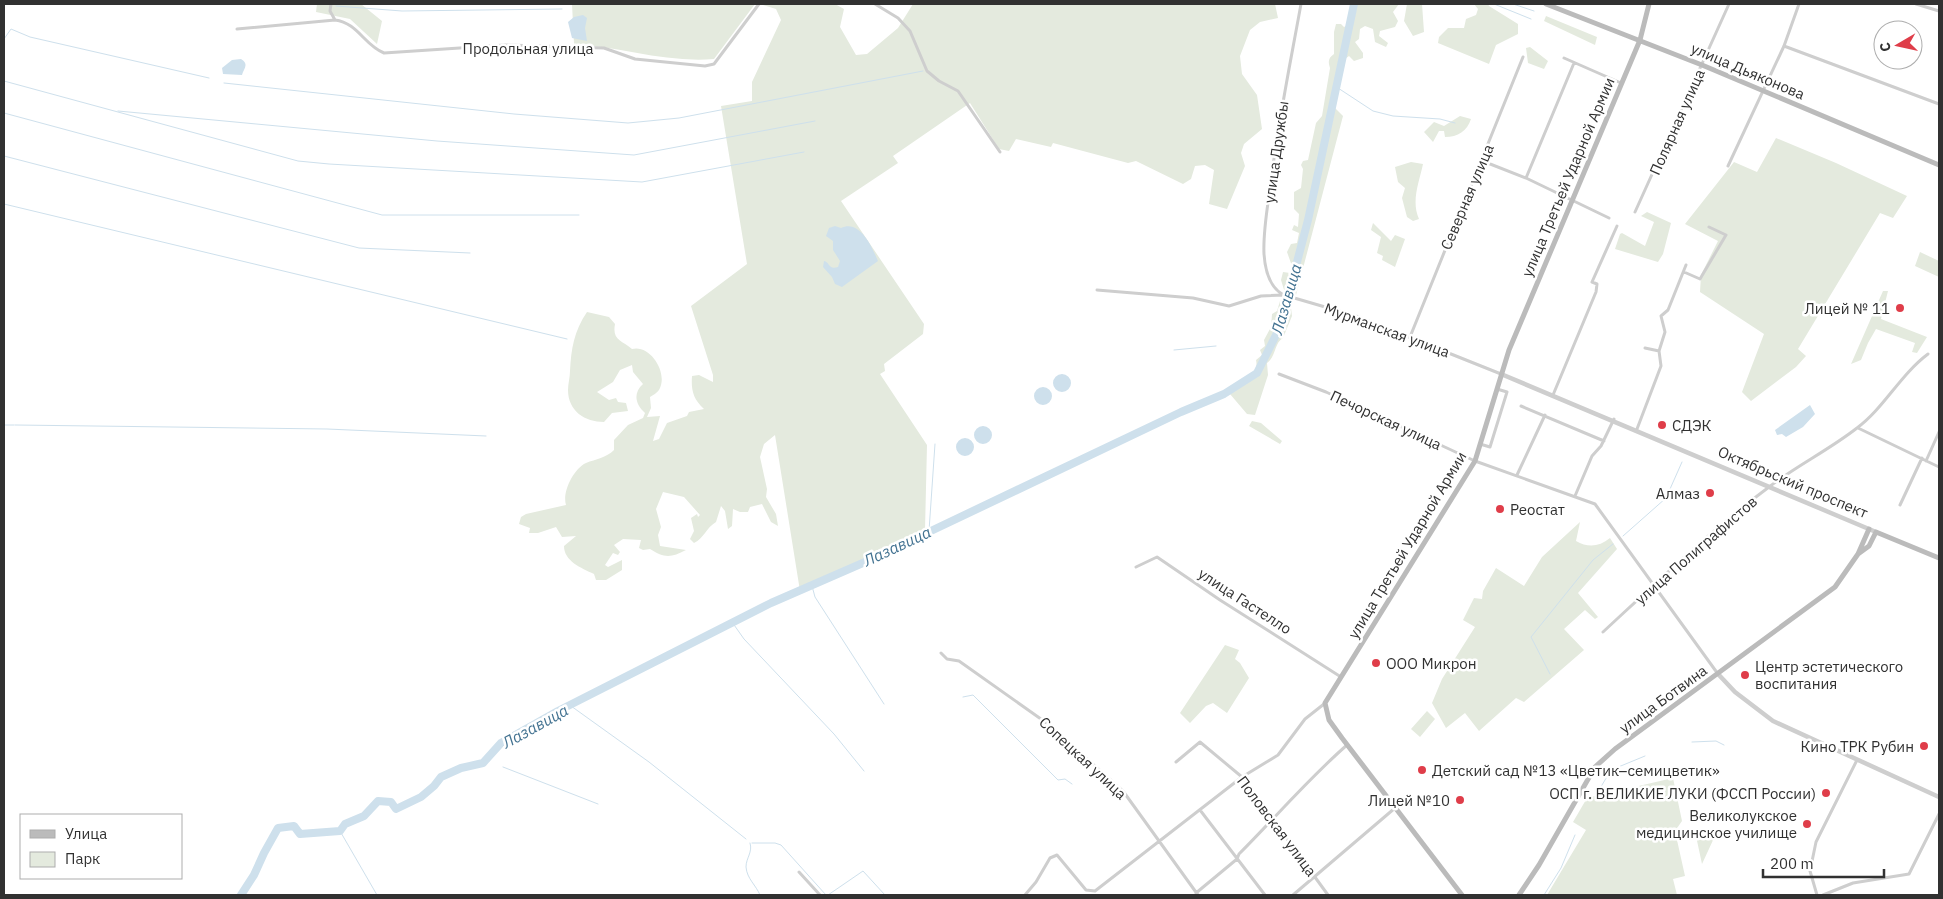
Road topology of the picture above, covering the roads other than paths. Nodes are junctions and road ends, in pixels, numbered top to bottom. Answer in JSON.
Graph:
{"nodes":[{"id":1,"x":330,"y":4,"type":"edge"},
{"id":2,"x":759,"y":4,"type":"edge"},
{"id":3,"x":876,"y":4,"type":"edge"},
{"id":4,"x":1301,"y":4,"type":"edge"},
{"id":5,"x":1546,"y":4,"type":"edge"},
{"id":6,"x":1648,"y":4,"type":"edge"},
{"id":7,"x":1729,"y":4,"type":"edge"},
{"id":8,"x":1799,"y":4,"type":"edge"},
{"id":9,"x":1916,"y":4,"type":"edge"},
{"id":10,"x":1939,"y":11,"type":"edge"},
{"id":11,"x":335,"y":20,"type":"junction"},
{"id":12,"x":237,"y":29,"type":"dead end"},
{"id":13,"x":1640,"y":40,"type":"junction"},
{"id":14,"x":1784,"y":46,"type":"junction"},
{"id":15,"x":1523,"y":57,"type":"dead end"},
{"id":16,"x":1564,"y":58,"type":"dead end"},
{"id":17,"x":1574,"y":63,"type":"junction"},
{"id":18,"x":1702,"y":65,"type":"junction"},
{"id":19,"x":1621,"y":82,"type":"junction"},
{"id":20,"x":1763,"y":92,"type":"junction"},
{"id":21,"x":1939,"y":104,"type":"edge"},
{"id":22,"x":1000,"y":152,"type":"dead end"},
{"id":23,"x":1480,"y":160,"type":"junction"},
{"id":24,"x":1939,"y":165,"type":"edge"},
{"id":25,"x":1728,"y":166,"type":"dead end"},
{"id":26,"x":1526,"y":178,"type":"junction"},
{"id":27,"x":1570,"y":201,"type":"junction"},
{"id":28,"x":1636,"y":212,"type":"dead end"},
{"id":29,"x":1609,"y":218,"type":"dead end"},
{"id":30,"x":1617,"y":226,"type":"dead end"},
{"id":31,"x":1709,"y":227,"type":"dead end"},
{"id":32,"x":1686,"y":266,"type":"dead end"},
{"id":33,"x":1684,"y":272,"type":"junction"},
{"id":34,"x":1097,"y":290,"type":"dead end"},
{"id":35,"x":1284,"y":295,"type":"junction"},
{"id":36,"x":1410,"y":337,"type":"junction"},
{"id":37,"x":1645,"y":348,"type":"dead end"},
{"id":38,"x":1659,"y":351,"type":"junction"},
{"id":39,"x":1928,"y":354,"type":"dead end"},
{"id":40,"x":1280,"y":374,"type":"dead end"},
{"id":41,"x":1502,"y":374,"type":"junction"},
{"id":42,"x":1497,"y":389,"type":"junction"},
{"id":43,"x":1553,"y":394,"type":"junction"},
{"id":44,"x":1521,"y":406,"type":"dead end"},
{"id":45,"x":1545,"y":415,"type":"junction"},
{"id":46,"x":1614,"y":419,"type":"junction"},
{"id":47,"x":1858,"y":428,"type":"junction"},
{"id":48,"x":1636,"y":429,"type":"junction"},
{"id":49,"x":1939,"y":432,"type":"edge"},
{"id":50,"x":1604,"y":441,"type":"junction"},
{"id":51,"x":1480,"y":444,"type":"junction"},
{"id":52,"x":1922,"y":458,"type":"junction"},
{"id":53,"x":1926,"y":460,"type":"junction"},
{"id":54,"x":1476,"y":461,"type":"junction"},
{"id":55,"x":1939,"y":466,"type":"edge"},
{"id":56,"x":1517,"y":475,"type":"junction"},
{"id":57,"x":1770,"y":486,"type":"junction"},
{"id":58,"x":1575,"y":496,"type":"junction"},
{"id":59,"x":1900,"y":505,"type":"dead end"},
{"id":60,"x":1870,"y":529,"type":"junction"},
{"id":61,"x":1876,"y":532,"type":"junction"},
{"id":62,"x":1858,"y":554,"type":"junction"},
{"id":63,"x":1939,"y":558,"type":"edge"},
{"id":64,"x":1136,"y":567,"type":"dead end"},
{"id":65,"x":1653,"y":586,"type":"junction"},
{"id":66,"x":1603,"y":632,"type":"dead end"},
{"id":67,"x":941,"y":653,"type":"dead end"},
{"id":68,"x":1719,"y":675,"type":"junction"},
{"id":69,"x":1341,"y":677,"type":"junction"},
{"id":70,"x":1325,"y":704,"type":"junction"},
{"id":71,"x":1347,"y":745,"type":"junction"},
{"id":72,"x":1857,"y":760,"type":"junction"},
{"id":73,"x":1176,"y":762,"type":"dead end"},
{"id":74,"x":1242,"y":777,"type":"junction"},
{"id":75,"x":1939,"y":797,"type":"edge"},
{"id":76,"x":1395,"y":808,"type":"junction"},
{"id":77,"x":1200,"y":810,"type":"junction"},
{"id":78,"x":1939,"y":814,"type":"edge"},
{"id":79,"x":1274,"y":819,"type":"junction"},
{"id":80,"x":1158,"y":844,"type":"junction"},
{"id":81,"x":1237,"y":859,"type":"junction"},
{"id":82,"x":800,"y":872,"type":"dead end"},
{"id":83,"x":1316,"y":877,"type":"junction"},
{"id":84,"x":1197,"y":894,"type":"edge"},
{"id":85,"x":820,"y":895,"type":"edge"},
{"id":86,"x":1025,"y":895,"type":"edge"},
{"id":87,"x":1265,"y":895,"type":"edge"},
{"id":88,"x":1293,"y":895,"type":"edge"},
{"id":89,"x":1328,"y":895,"type":"edge"},
{"id":90,"x":1462,"y":895,"type":"edge"},
{"id":91,"x":1519,"y":895,"type":"edge"},
{"id":92,"x":1817,"y":895,"type":"edge"},
{"id":93,"x":1823,"y":895,"type":"edge"}],
"edges":[{"from":1,"to":11,"type":"street"},
{"from":2,"to":11,"type":"street","name":"Продольная улица"},
{"from":3,"to":22,"type":"street"},
{"from":4,"to":35,"type":"street","name":"улица Дружбы"},
{"from":5,"to":13,"type":"main road","name":"улица Дьяконова"},
{"from":6,"to":13,"type":"main road","name":"улица Третьей Ударной Армии"},
{"from":7,"to":18,"type":"street","name":"Полярная улица"},
{"from":8,"to":14,"type":"street"},
{"from":9,"to":10,"type":"street"},
{"from":11,"to":12,"type":"street","name":"Продольная улица"},
{"from":13,"to":18,"type":"main road","name":"улица Дьяконова"},
{"from":13,"to":19,"type":"main road","name":"улица Третьей Ударной Армии"},
{"from":14,"to":20,"type":"street"},
{"from":14,"to":21,"type":"street"},
{"from":15,"to":23,"type":"street","name":"Северная улица"},
{"from":16,"to":17,"type":"street"},
{"from":17,"to":19,"type":"street"},
{"from":17,"to":26,"type":"street"},
{"from":18,"to":20,"type":"main road","name":"улица Дьяконова"},
{"from":18,"to":28,"type":"street","name":"Полярная улица"},
{"from":19,"to":27,"type":"main road","name":"улица Третьей Ударной Армии"},
{"from":20,"to":24,"type":"main road","name":"улица Дьяконова"},
{"from":20,"to":25,"type":"street"},
{"from":23,"to":26,"type":"street"},
{"from":23,"to":36,"type":"street","name":"Северная улица"},
{"from":26,"to":27,"type":"street"},
{"from":27,"to":29,"type":"street"},
{"from":27,"to":41,"type":"main road","name":"улица Третьей Ударной Армии"},
{"from":30,"to":43,"type":"street"},
{"from":31,"to":33,"type":"street"},
{"from":32,"to":33,"type":"street"},
{"from":33,"to":38,"type":"street"},
{"from":34,"to":35,"type":"street","name":"Мурманская улица"},
{"from":35,"to":36,"type":"street","name":"Мурманская улица"},
{"from":36,"to":41,"type":"street","name":"Мурманская улица"},
{"from":37,"to":38,"type":"street"},
{"from":38,"to":48,"type":"street"},
{"from":39,"to":47,"type":"street","name":"улица Полиграфистов"},
{"from":40,"to":54,"type":"street","name":"Печорская улица"},
{"from":41,"to":42,"type":"main road","name":"улица Третьей Ударной Армии"},
{"from":41,"to":43,"type":"street","name":"Мурманская улица"},
{"from":42,"to":51,"type":"main road","name":"улица Третьей Ударной Армии"},
{"from":42,"to":51,"type":"street"},
{"from":43,"to":46,"type":"street","name":"Мурманская улица"},
{"from":44,"to":45,"type":"street"},
{"from":45,"to":50,"type":"street"},
{"from":45,"to":56,"type":"street"},
{"from":46,"to":48,"type":"street","name":"Мурманская улица"},
{"from":46,"to":50,"type":"street"},
{"from":47,"to":52,"type":"street"},
{"from":47,"to":57,"type":"street","name":"улица Полиграфистов"},
{"from":48,"to":57,"type":"street","name":"Октябрьский проспект"},
{"from":49,"to":53,"type":"street"},
{"from":50,"to":58,"type":"street"},
{"from":51,"to":54,"type":"main road","name":"улица Третьей Ударной Армии"},
{"from":52,"to":53,"type":"street"},
{"from":52,"to":59,"type":"street"},
{"from":53,"to":55,"type":"street"},
{"from":54,"to":56,"type":"street","name":"Печорская улица"},
{"from":54,"to":69,"type":"main road","name":"улица Третьей Ударной Армии"},
{"from":56,"to":58,"type":"street","name":"Печорская улица"},
{"from":57,"to":60,"type":"street","name":"Октябрьский проспект"},
{"from":57,"to":65,"type":"street","name":"улица Полиграфистов"},
{"from":58,"to":65,"type":"street","name":"Печорская улица"},
{"from":60,"to":61,"type":"street","name":"Октябрьский проспект"},
{"from":60,"to":62,"type":"main road","name":"улица Ботвина"},
{"from":61,"to":62,"type":"main road","name":"улица Ботвина"},
{"from":61,"to":63,"type":"main road","name":"Октябрьский проспект"},
{"from":62,"to":68,"type":"main road","name":"улица Ботвина"},
{"from":64,"to":69,"type":"street","name":"улица Гастелло"},
{"from":65,"to":66,"type":"street","name":"улица Полиграфистов"},
{"from":65,"to":68,"type":"street","name":"Печорская улица"},
{"from":67,"to":80,"type":"street","name":"Сопецкая улица"},
{"from":68,"to":72,"type":"street"},
{"from":68,"to":91,"type":"main road","name":"улица Ботвина"},
{"from":69,"to":70,"type":"main road","name":"улица Третьей Ударной Армии"},
{"from":70,"to":71,"type":"main road"},
{"from":70,"to":74,"type":"street","name":"улица Третьей Ударной Армии"},
{"from":71,"to":76,"type":"main road"},
{"from":71,"to":79,"type":"street"},
{"from":72,"to":75,"type":"street"},
{"from":72,"to":92,"type":"street"},
{"from":73,"to":74,"type":"street","name":"Половская улица"},
{"from":74,"to":77,"type":"street","name":"улица Третьей Ударной Армии"},
{"from":74,"to":79,"type":"street","name":"Половская улица"},
{"from":76,"to":83,"type":"street"},
{"from":76,"to":90,"type":"main road"},
{"from":77,"to":80,"type":"street","name":"улица Третьей Ударной Армии"},
{"from":77,"to":81,"type":"street"},
{"from":78,"to":93,"type":"street"},
{"from":79,"to":81,"type":"street"},
{"from":79,"to":83,"type":"street","name":"Половская улица"},
{"from":80,"to":84,"type":"street","name":"Сопецкая улица"},
{"from":80,"to":86,"type":"street","name":"улица Третьей Ударной Армии"},
{"from":81,"to":84,"type":"street"},
{"from":81,"to":87,"type":"street"},
{"from":82,"to":85,"type":"street"},
{"from":83,"to":88,"type":"street"},
{"from":83,"to":89,"type":"street","name":"Половская улица"}]}
